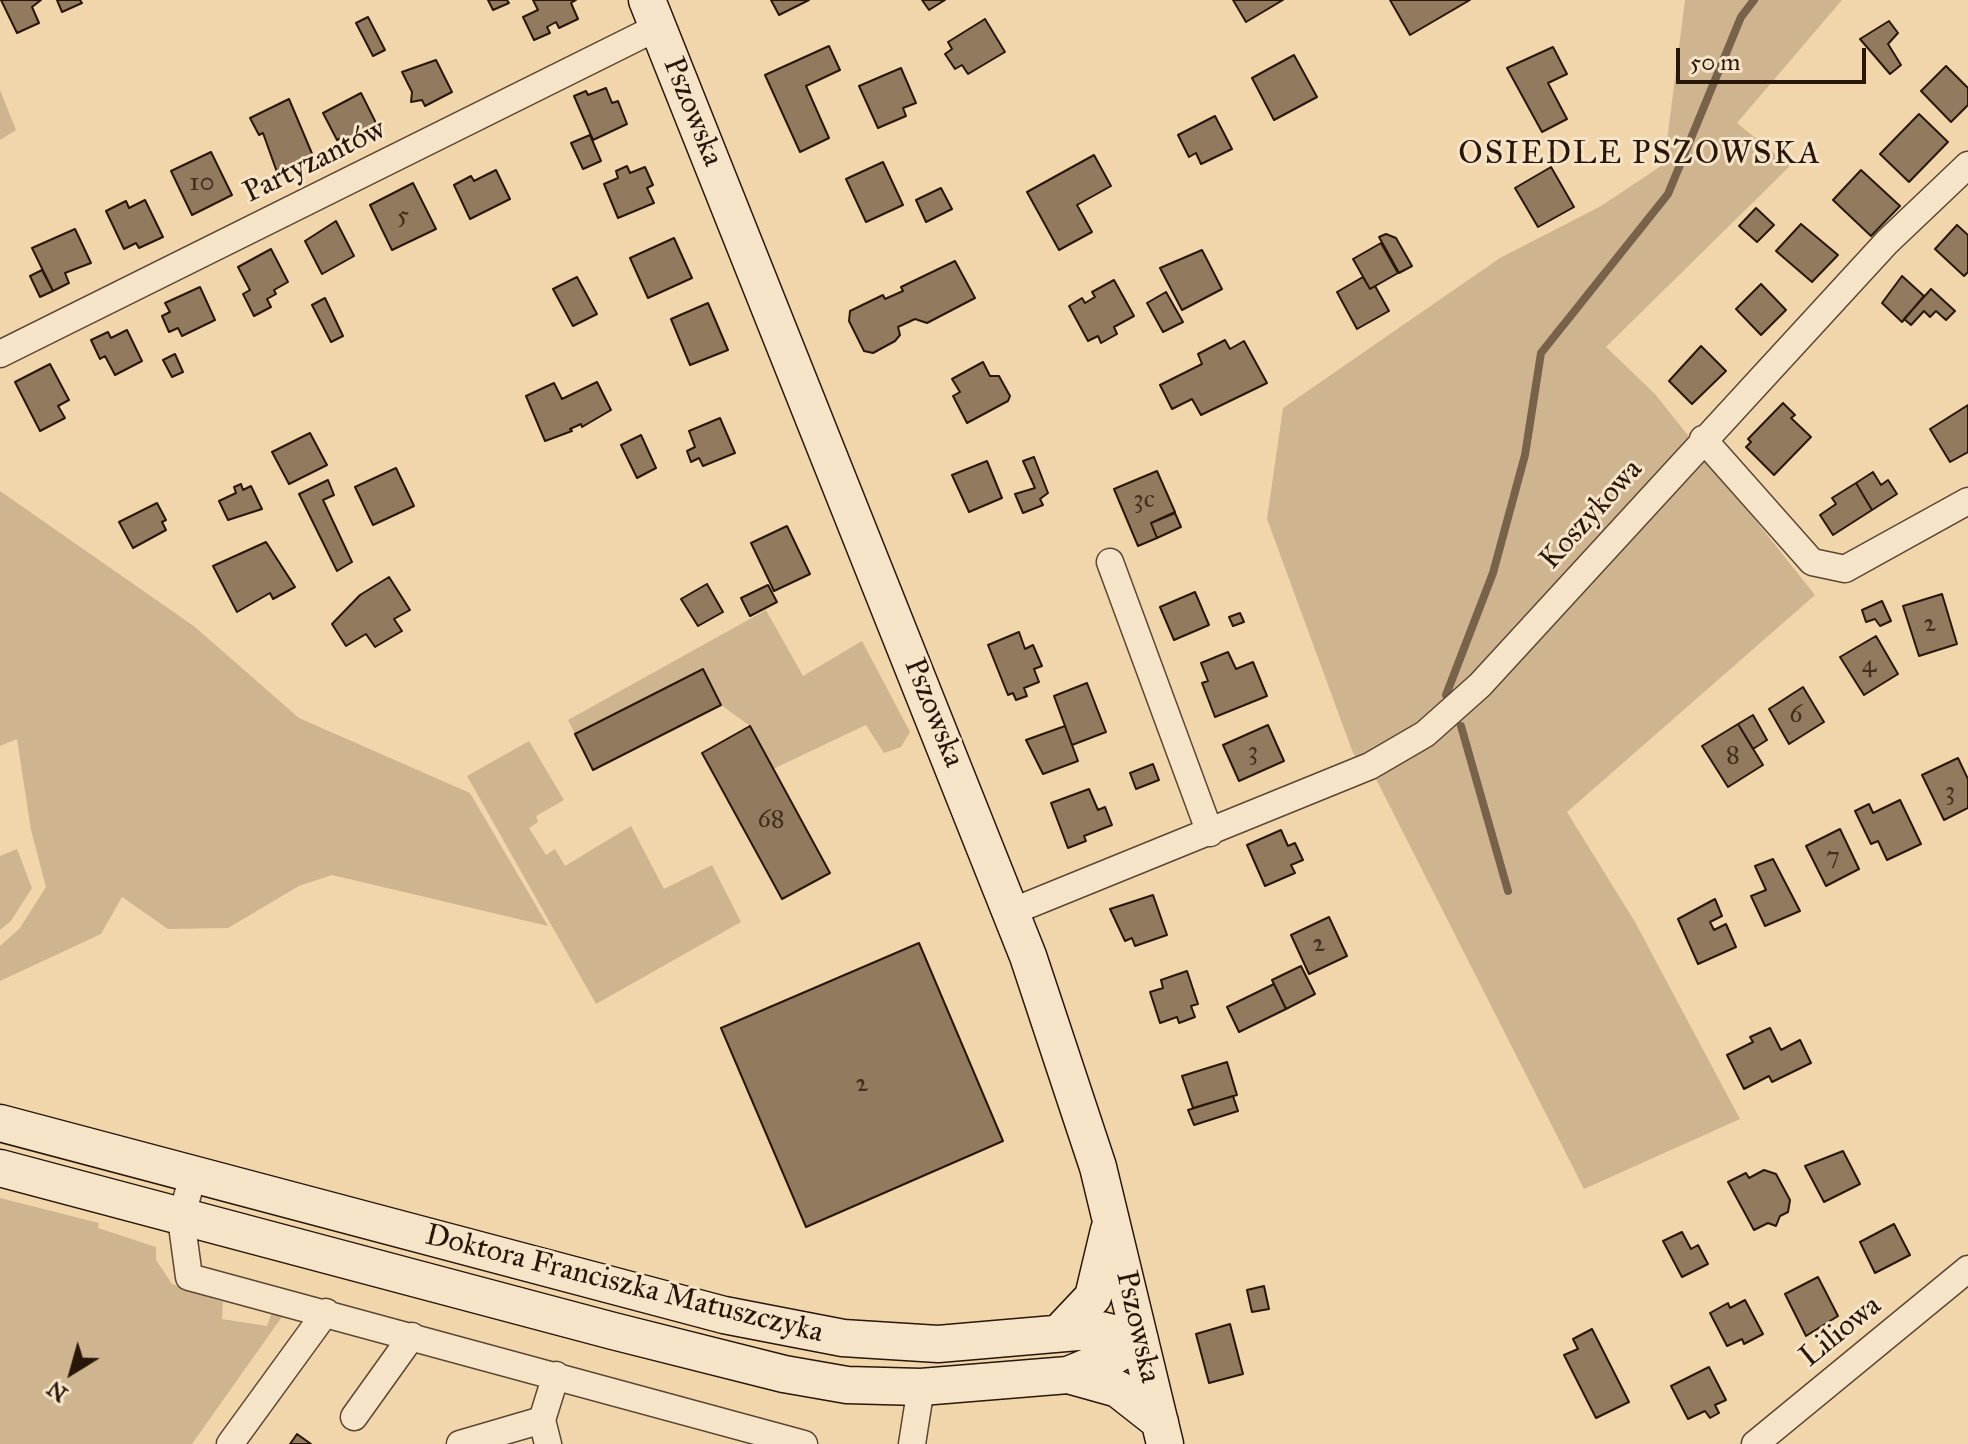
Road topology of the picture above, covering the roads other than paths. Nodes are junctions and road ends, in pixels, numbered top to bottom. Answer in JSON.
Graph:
{"nodes":[{"id":1,"x":653,"y":14,"type":"edge"},
{"id":2,"x":1968,"y":165,"type":"edge"},
{"id":3,"x":0,"y":354,"type":"edge"},
{"id":4,"x":1703,"y":439,"type":"junction"},
{"id":5,"x":1967,"y":505,"type":"edge"},
{"id":6,"x":1110,"y":562,"type":"dead end"},
{"id":7,"x":1210,"y":833,"type":"junction"},
{"id":8,"x":1011,"y":912,"type":"junction"},
{"id":9,"x":0,"y":1123,"type":"edge"},
{"id":10,"x":0,"y":1168,"type":"edge"},
{"id":11,"x":193,"y":1176,"type":"junction"},
{"id":12,"x":1112,"y":1217,"type":"junction"},
{"id":13,"x":181,"y":1218,"type":"junction"},
{"id":14,"x":1968,"y":1269,"type":"edge"},
{"id":15,"x":326,"y":1312,"type":"junction"},
{"id":16,"x":1059,"y":1333,"type":"junction"},
{"id":17,"x":412,"y":1336,"type":"junction"},
{"id":18,"x":1140,"y":1340,"type":"junction"},
{"id":19,"x":556,"y":1375,"type":"junction"},
{"id":20,"x":1068,"y":1375,"type":"junction"},
{"id":21,"x":921,"y":1387,"type":"junction"},
{"id":22,"x":354,"y":1417,"type":"dead end"},
{"id":23,"x":545,"y":1432,"type":"edge"},
{"id":24,"x":1162,"y":1433,"type":"edge"},
{"id":25,"x":740,"y":1435,"type":"edge"},
{"id":26,"x":230,"y":1444,"type":"edge"},
{"id":27,"x":460,"y":1444,"type":"edge"},
{"id":28,"x":804,"y":1444,"type":"edge"},
{"id":29,"x":912,"y":1444,"type":"edge"},
{"id":30,"x":1755,"y":1444,"type":"edge"}],
"edges":[{"from":1,"to":3,"type":"street","name":"Partyzantów"},
{"from":1,"to":8,"type":"main road","name":"Pszowska"},
{"from":2,"to":4,"type":"street","name":"Koszykowa"},
{"from":4,"to":5,"type":"street"},
{"from":4,"to":7,"type":"street","name":"Koszykowa"},
{"from":6,"to":7,"type":"street"},
{"from":7,"to":8,"type":"street","name":"Koszykowa"},
{"from":8,"to":12,"type":"main road","name":"Pszowska"},
{"from":9,"to":11,"type":"main road","name":"Doktora Franciszka Matuszczyka"},
{"from":10,"to":13,"type":"main road","name":"Doktora Franciszka Matuszczyka"},
{"from":11,"to":13,"type":"street"},
{"from":11,"to":16,"type":"main road","name":"Doktora Franciszka Matuszczyka"},
{"from":12,"to":16,"type":"main road"},
{"from":12,"to":18,"type":"main road","name":"Pszowska"},
{"from":13,"to":15,"type":"street"},
{"from":13,"to":21,"type":"main road","name":"Doktora Franciszka Matuszczyka"},
{"from":14,"to":30,"type":"street","name":"Liliowa"},
{"from":15,"to":17,"type":"street"},
{"from":15,"to":26,"type":"street"},
{"from":16,"to":18,"type":"main road","name":"Doktora Franciszka Matuszczyka"},
{"from":17,"to":19,"type":"street"},
{"from":17,"to":22,"type":"street"},
{"from":18,"to":20,"type":"main road","name":"Doktora Franciszka Matuszczyka"},
{"from":18,"to":24,"type":"main road","name":"Pszowska"},
{"from":19,"to":23,"type":"street"},
{"from":19,"to":25,"type":"street"},
{"from":20,"to":21,"type":"main road","name":"Doktora Franciszka Matuszczyka"},
{"from":20,"to":24,"type":"main road"},
{"from":21,"to":29,"type":"street"},
{"from":23,"to":27,"type":"street"},
{"from":25,"to":28,"type":"street"}]}
